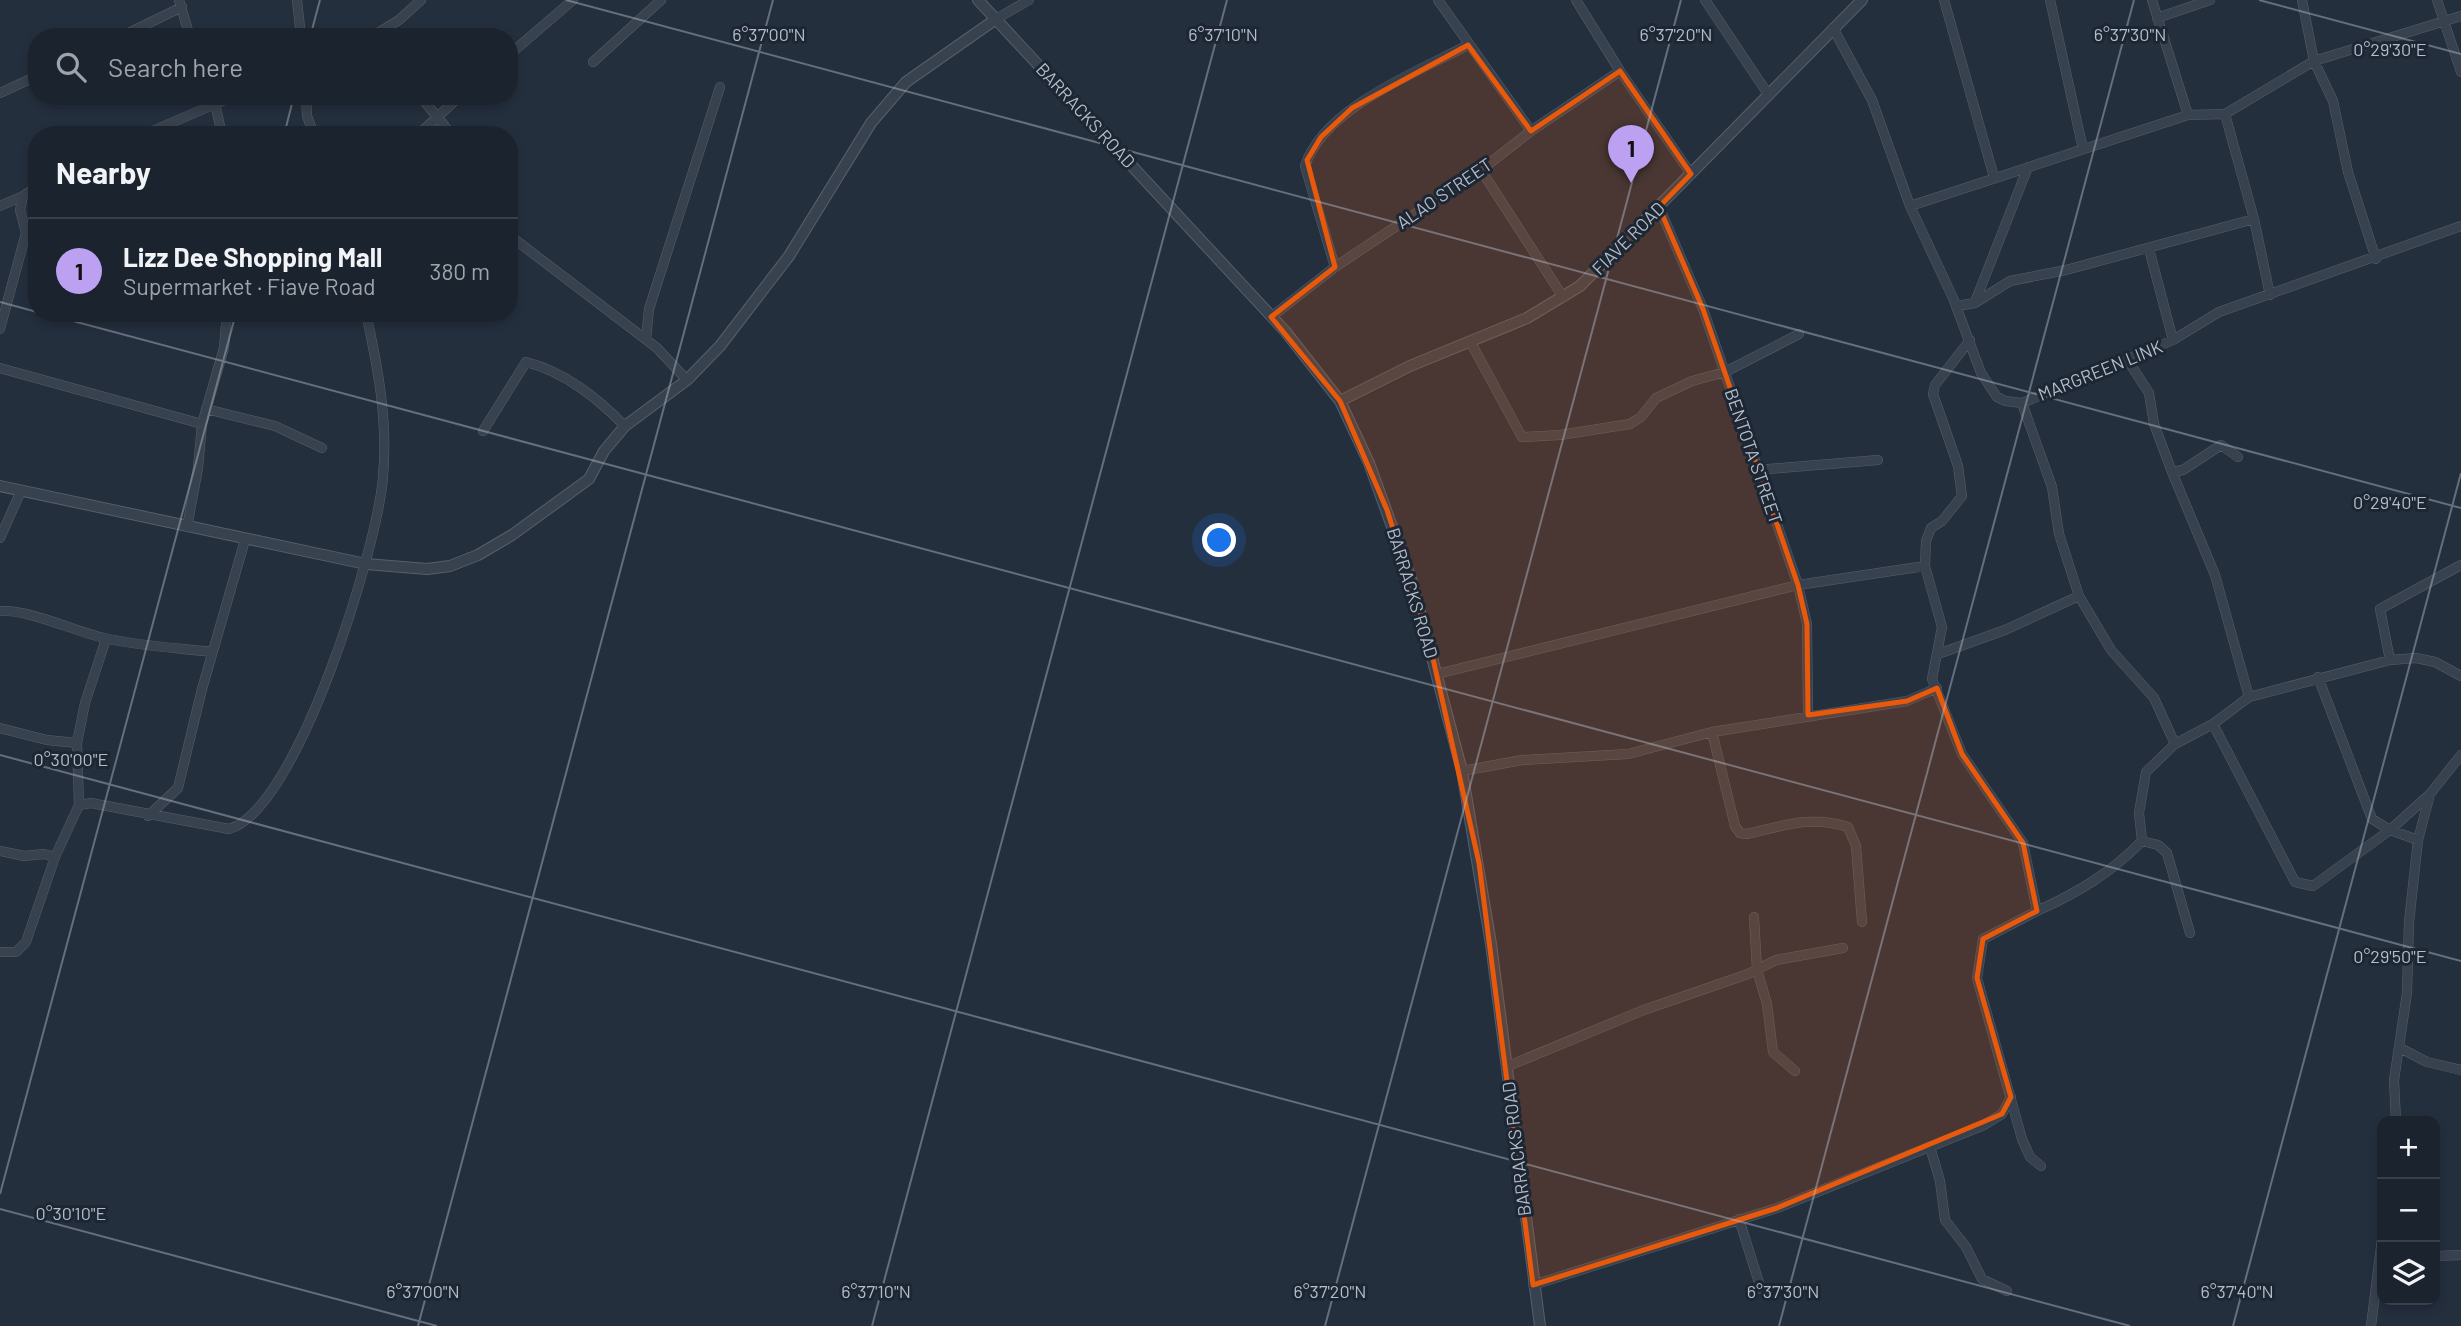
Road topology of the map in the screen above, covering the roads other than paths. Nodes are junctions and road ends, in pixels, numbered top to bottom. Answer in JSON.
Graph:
{"nodes":[{"id":1,"x":297,"y":0,"type":"edge"},
{"id":2,"x":421,"y":0,"type":"edge"},
{"id":3,"x":573,"y":0,"type":"edge"},
{"id":4,"x":660,"y":0,"type":"edge"},
{"id":5,"x":978,"y":0,"type":"edge"},
{"id":6,"x":1029,"y":0,"type":"edge"},
{"id":7,"x":1438,"y":0,"type":"edge"},
{"id":8,"x":1576,"y":0,"type":"edge"},
{"id":9,"x":1705,"y":0,"type":"edge"},
{"id":10,"x":1862,"y":0,"type":"edge"},
{"id":11,"x":1944,"y":0,"type":"edge"},
{"id":12,"x":2050,"y":0,"type":"edge"},
{"id":13,"x":2151,"y":0,"type":"edge"},
{"id":14,"x":2210,"y":0,"type":"edge"},
{"id":15,"x":2302,"y":0,"type":"edge"},
{"id":16,"x":2437,"y":0,"type":"edge"},
{"id":17,"x":181,"y":4,"type":"edge"},
{"id":18,"x":2461,"y":16,"type":"edge"},
{"id":19,"x":2157,"y":18,"type":"junction"},
{"id":20,"x":996,"y":19,"type":"junction"},
{"id":21,"x":2442,"y":21,"type":"junction"},
{"id":22,"x":137,"y":28,"type":"edge"},
{"id":23,"x":188,"y":28,"type":"edge"},
{"id":24,"x":300,"y":28,"type":"edge"},
{"id":25,"x":386,"y":28,"type":"edge"},
{"id":26,"x":1833,"y":28,"type":"junction"},
{"id":27,"x":1468,"y":45,"type":"junction"},
{"id":28,"x":518,"y":47,"type":"edge"},
{"id":29,"x":2314,"y":61,"type":"junction"},
{"id":30,"x":593,"y":62,"type":"dead end"},
{"id":31,"x":1620,"y":71,"type":"junction"},
{"id":32,"x":2461,"y":72,"type":"edge"},
{"id":33,"x":28,"y":80,"type":"edge"},
{"id":34,"x":720,"y":87,"type":"dead end"},
{"id":35,"x":0,"y":93,"type":"edge"},
{"id":36,"x":1768,"y":94,"type":"junction"},
{"id":37,"x":202,"y":105,"type":"edge"},
{"id":38,"x":215,"y":105,"type":"edge"},
{"id":39,"x":302,"y":105,"type":"edge"},
{"id":40,"x":306,"y":105,"type":"edge"},
{"id":41,"x":428,"y":105,"type":"edge"},
{"id":42,"x":450,"y":105,"type":"edge"},
{"id":43,"x":2225,"y":114,"type":"junction"},
{"id":44,"x":2188,"y":115,"type":"junction"},
{"id":45,"x":307,"y":116,"type":"junction"},
{"id":46,"x":437,"y":116,"type":"junction"},
{"id":47,"x":161,"y":126,"type":"edge"},
{"id":48,"x":220,"y":126,"type":"edge"},
{"id":49,"x":311,"y":126,"type":"edge"},
{"id":50,"x":427,"y":126,"type":"edge"},
{"id":51,"x":445,"y":126,"type":"edge"},
{"id":52,"x":1531,"y":131,"type":"junction"},
{"id":53,"x":2083,"y":149,"type":"junction"},
{"id":54,"x":2028,"y":167,"type":"junction"},
{"id":55,"x":1481,"y":170,"type":"junction"},
{"id":56,"x":1691,"y":174,"type":"junction"},
{"id":57,"x":1994,"y":177,"type":"junction"},
{"id":58,"x":28,"y":193,"type":"edge"},
{"id":59,"x":23,"y":196,"type":"junction"},
{"id":60,"x":0,"y":206,"type":"edge"},
{"id":61,"x":1910,"y":206,"type":"junction"},
{"id":62,"x":1659,"y":207,"type":"junction"},
{"id":63,"x":2254,"y":219,"type":"junction"},
{"id":64,"x":2461,"y":226,"type":"edge"},
{"id":65,"x":518,"y":242,"type":"edge"},
{"id":66,"x":2149,"y":248,"type":"junction"},
{"id":67,"x":2376,"y":259,"type":"junction"},
{"id":68,"x":1335,"y":267,"type":"junction"},
{"id":69,"x":2270,"y":295,"type":"junction"},
{"id":70,"x":1563,"y":298,"type":"junction"},
{"id":71,"x":1975,"y":303,"type":"junction"},
{"id":72,"x":1956,"y":306,"type":"junction"},
{"id":73,"x":1271,"y":317,"type":"junction"},
{"id":74,"x":226,"y":322,"type":"edge"},
{"id":75,"x":368,"y":322,"type":"edge"},
{"id":76,"x":0,"y":329,"type":"edge"},
{"id":77,"x":1799,"y":334,"type":"dead end"},
{"id":78,"x":646,"y":339,"type":"junction"},
{"id":79,"x":1970,"y":340,"type":"junction"},
{"id":80,"x":2173,"y":340,"type":"junction"},
{"id":81,"x":1471,"y":343,"type":"junction"},
{"id":82,"x":2127,"y":359,"type":"junction"},
{"id":83,"x":0,"y":368,"type":"edge"},
{"id":84,"x":1725,"y":372,"type":"junction"},
{"id":85,"x":687,"y":380,"type":"junction"},
{"id":86,"x":1340,"y":401,"type":"junction"},
{"id":87,"x":2022,"y":403,"type":"junction"},
{"id":88,"x":206,"y":409,"type":"junction"},
{"id":89,"x":202,"y":424,"type":"junction"},
{"id":90,"x":625,"y":426,"type":"junction"},
{"id":91,"x":483,"y":431,"type":"dead end"},
{"id":92,"x":322,"y":448,"type":"dead end"},
{"id":93,"x":2238,"y":457,"type":"dead end"},
{"id":94,"x":1878,"y":460,"type":"dead end"},
{"id":95,"x":1756,"y":471,"type":"junction"},
{"id":96,"x":2172,"y":472,"type":"junction"},
{"id":97,"x":0,"y":486,"type":"edge"},
{"id":98,"x":21,"y":491,"type":"junction"},
{"id":99,"x":187,"y":527,"type":"junction"},
{"id":100,"x":0,"y":538,"type":"edge"},
{"id":101,"x":245,"y":540,"type":"junction"},
{"id":102,"x":366,"y":565,"type":"junction"},
{"id":103,"x":2461,"y":565,"type":"edge"},
{"id":104,"x":1925,"y":566,"type":"junction"},
{"id":105,"x":1798,"y":585,"type":"junction"},
{"id":106,"x":2079,"y":596,"type":"junction"},
{"id":107,"x":0,"y":611,"type":"edge"},
{"id":108,"x":106,"y":639,"type":"junction"},
{"id":109,"x":212,"y":652,"type":"junction"},
{"id":110,"x":1938,"y":654,"type":"junction"},
{"id":111,"x":2390,"y":660,"type":"junction"},
{"id":112,"x":1437,"y":674,"type":"junction"},
{"id":113,"x":2461,"y":676,"type":"edge"},
{"id":114,"x":2318,"y":677,"type":"junction"},
{"id":115,"x":1937,"y":688,"type":"junction"},
{"id":116,"x":2249,"y":697,"type":"junction"},
{"id":117,"x":1808,"y":715,"type":"junction"},
{"id":118,"x":2213,"y":724,"type":"junction"},
{"id":119,"x":0,"y":728,"type":"edge"},
{"id":120,"x":1712,"y":732,"type":"junction"},
{"id":121,"x":77,"y":743,"type":"junction"},
{"id":122,"x":2175,"y":744,"type":"junction"},
{"id":123,"x":2461,"y":755,"type":"edge"},
{"id":124,"x":1462,"y":771,"type":"junction"},
{"id":125,"x":2430,"y":794,"type":"junction"},
{"id":126,"x":79,"y":805,"type":"junction"},
{"id":127,"x":148,"y":816,"type":"junction"},
{"id":128,"x":2390,"y":830,"type":"junction"},
{"id":129,"x":2418,"y":840,"type":"junction"},
{"id":130,"x":2142,"y":841,"type":"junction"},
{"id":131,"x":0,"y":851,"type":"edge"},
{"id":132,"x":55,"y":857,"type":"junction"},
{"id":133,"x":2037,"y":911,"type":"junction"},
{"id":134,"x":1754,"y":917,"type":"dead end"},
{"id":135,"x":1862,"y":922,"type":"dead end"},
{"id":136,"x":2190,"y":933,"type":"dead end"},
{"id":137,"x":1843,"y":948,"type":"dead end"},
{"id":138,"x":0,"y":952,"type":"edge"},
{"id":139,"x":1757,"y":970,"type":"junction"},
{"id":140,"x":2400,"y":1048,"type":"junction"},
{"id":141,"x":1506,"y":1067,"type":"junction"},
{"id":142,"x":2461,"y":1070,"type":"edge"},
{"id":143,"x":1795,"y":1071,"type":"dead end"},
{"id":144,"x":2011,"y":1097,"type":"junction"},
{"id":145,"x":2396,"y":1116,"type":"edge"},
{"id":146,"x":1930,"y":1147,"type":"junction"},
{"id":147,"x":2041,"y":1166,"type":"dead end"},
{"id":148,"x":1739,"y":1219,"type":"junction"},
{"id":149,"x":2461,"y":1255,"type":"edge"},
{"id":150,"x":2440,"y":1256,"type":"edge"},
{"id":151,"x":1534,"y":1285,"type":"junction"},
{"id":152,"x":2377,"y":1286,"type":"edge"},
{"id":153,"x":1761,"y":1289,"type":"dead end"},
{"id":154,"x":2007,"y":1291,"type":"dead end"},
{"id":155,"x":1540,"y":1326,"type":"edge"},
{"id":156,"x":2371,"y":1326,"type":"edge"}],
"edges":[{"from":1,"to":24,"type":"street"},
{"from":2,"to":25,"type":"street"},
{"from":3,"to":28,"type":"street"},
{"from":4,"to":30,"type":"street"},
{"from":5,"to":20,"type":"street","name":"BARRACKS ROAD"},
{"from":6,"to":20,"type":"street"},
{"from":7,"to":27,"type":"street"},
{"from":8,"to":31,"type":"street"},
{"from":9,"to":36,"type":"street"},
{"from":10,"to":26,"type":"street","name":"FIAVE ROAD"},
{"from":11,"to":57,"type":"street"},
{"from":12,"to":53,"type":"street"},
{"from":13,"to":19,"type":"street"},
{"from":14,"to":19,"type":"street"},
{"from":15,"to":29,"type":"street"},
{"from":16,"to":21,"type":"street"},
{"from":17,"to":22,"type":"street"},
{"from":17,"to":23,"type":"street"},
{"from":18,"to":21,"type":"street"},
{"from":19,"to":44,"type":"street"},
{"from":20,"to":73,"type":"street","name":"BARRACKS ROAD"},
{"from":20,"to":85,"type":"street"},
{"from":21,"to":29,"type":"street"},
{"from":21,"to":32,"type":"street"},
{"from":26,"to":36,"type":"street","name":"FIAVE ROAD"},
{"from":26,"to":61,"type":"street","name":"MARGREEN LINK"},
{"from":27,"to":52,"type":"street"},
{"from":27,"to":68,"type":"street"},
{"from":29,"to":43,"type":"street"},
{"from":29,"to":67,"type":"street"},
{"from":31,"to":52,"type":"street","name":"ALAO STREET"},
{"from":31,"to":56,"type":"street"},
{"from":33,"to":35,"type":"street"},
{"from":34,"to":78,"type":"street"},
{"from":36,"to":56,"type":"street","name":"FIAVE ROAD"},
{"from":37,"to":47,"type":"street"},
{"from":38,"to":48,"type":"street"},
{"from":39,"to":45,"type":"street"},
{"from":40,"to":45,"type":"street"},
{"from":41,"to":46,"type":"street"},
{"from":42,"to":46,"type":"street"},
{"from":43,"to":44,"type":"street"},
{"from":43,"to":63,"type":"street"},
{"from":44,"to":53,"type":"street"},
{"from":45,"to":49,"type":"street"},
{"from":46,"to":50,"type":"street"},
{"from":46,"to":51,"type":"street"},
{"from":52,"to":55,"type":"street","name":"ALAO STREET"},
{"from":53,"to":54,"type":"street"},
{"from":54,"to":57,"type":"street"},
{"from":54,"to":71,"type":"street"},
{"from":55,"to":68,"type":"street","name":"ALAO STREET"},
{"from":55,"to":70,"type":"street"},
{"from":56,"to":62,"type":"street","name":"FIAVE ROAD"},
{"from":57,"to":61,"type":"street"},
{"from":58,"to":59,"type":"street"},
{"from":59,"to":60,"type":"street"},
{"from":59,"to":76,"type":"street"},
{"from":61,"to":72,"type":"street","name":"MARGREEN LINK"},
{"from":62,"to":70,"type":"street","name":"FIAVE ROAD"},
{"from":62,"to":84,"type":"street","name":"BENTOTA STREET"},
{"from":63,"to":66,"type":"street"},
{"from":63,"to":69,"type":"street"},
{"from":64,"to":67,"type":"street","name":"MARGREEN LINK"},
{"from":65,"to":78,"type":"street"},
{"from":66,"to":71,"type":"street"},
{"from":66,"to":80,"type":"street"},
{"from":67,"to":69,"type":"street","name":"MARGREEN LINK"},
{"from":68,"to":73,"type":"street","name":"ALAO STREET"},
{"from":69,"to":80,"type":"street","name":"MARGREEN LINK"},
{"from":70,"to":81,"type":"street","name":"FIAVE ROAD"},
{"from":71,"to":72,"type":"street"},
{"from":72,"to":79,"type":"street","name":"MARGREEN LINK"},
{"from":73,"to":86,"type":"street","name":"BARRACKS ROAD"},
{"from":74,"to":88,"type":"street"},
{"from":75,"to":102,"type":"street"},
{"from":77,"to":84,"type":"street"},
{"from":78,"to":85,"type":"street"},
{"from":79,"to":87,"type":"street","name":"MARGREEN LINK"},
{"from":79,"to":104,"type":"street"},
{"from":80,"to":82,"type":"street","name":"MARGREEN LINK"},
{"from":81,"to":84,"type":"street"},
{"from":81,"to":86,"type":"street","name":"FIAVE ROAD"},
{"from":82,"to":87,"type":"street","name":"MARGREEN LINK"},
{"from":82,"to":96,"type":"street"},
{"from":83,"to":89,"type":"street"},
{"from":84,"to":95,"type":"street","name":"BENTOTA STREET"},
{"from":85,"to":90,"type":"street"},
{"from":86,"to":112,"type":"street","name":"BARRACKS ROAD"},
{"from":87,"to":106,"type":"street"},
{"from":88,"to":89,"type":"street"},
{"from":88,"to":92,"type":"street"},
{"from":89,"to":99,"type":"street"},
{"from":90,"to":91,"type":"street"},
{"from":90,"to":102,"type":"street"},
{"from":93,"to":96,"type":"street"},
{"from":94,"to":95,"type":"street"},
{"from":95,"to":105,"type":"street","name":"BENTOTA STREET"},
{"from":96,"to":116,"type":"street"},
{"from":97,"to":98,"type":"street"},
{"from":98,"to":99,"type":"street"},
{"from":98,"to":100,"type":"street"},
{"from":99,"to":101,"type":"street"},
{"from":101,"to":102,"type":"street"},
{"from":101,"to":109,"type":"street"},
{"from":102,"to":127,"type":"street"},
{"from":103,"to":111,"type":"street"},
{"from":104,"to":105,"type":"street"},
{"from":104,"to":110,"type":"street"},
{"from":105,"to":112,"type":"street"},
{"from":105,"to":117,"type":"street","name":"BENTOTA STREET"},
{"from":106,"to":110,"type":"street"},
{"from":106,"to":122,"type":"street"},
{"from":107,"to":108,"type":"street"},
{"from":108,"to":109,"type":"street"},
{"from":108,"to":121,"type":"street"},
{"from":109,"to":127,"type":"street"},
{"from":110,"to":115,"type":"street"},
{"from":111,"to":113,"type":"street"},
{"from":111,"to":114,"type":"street"},
{"from":112,"to":124,"type":"street","name":"BARRACKS ROAD"},
{"from":114,"to":116,"type":"street"},
{"from":114,"to":128,"type":"street"},
{"from":115,"to":117,"type":"street"},
{"from":115,"to":133,"type":"street"},
{"from":116,"to":118,"type":"street"},
{"from":117,"to":120,"type":"street"},
{"from":118,"to":122,"type":"street"},
{"from":118,"to":128,"type":"street"},
{"from":119,"to":121,"type":"street"},
{"from":120,"to":124,"type":"street"},
{"from":120,"to":135,"type":"street"},
{"from":121,"to":126,"type":"street"},
{"from":122,"to":130,"type":"street"},
{"from":123,"to":125,"type":"street"},
{"from":124,"to":141,"type":"street","name":"BARRACKS ROAD"},
{"from":125,"to":128,"type":"street"},
{"from":125,"to":129,"type":"street"},
{"from":126,"to":127,"type":"street"},
{"from":126,"to":132,"type":"street"},
{"from":128,"to":129,"type":"street"},
{"from":129,"to":140,"type":"street"},
{"from":130,"to":133,"type":"street"},
{"from":130,"to":136,"type":"street"},
{"from":131,"to":132,"type":"street"},
{"from":132,"to":138,"type":"street"},
{"from":133,"to":144,"type":"street"},
{"from":134,"to":139,"type":"street"},
{"from":137,"to":139,"type":"street"},
{"from":139,"to":141,"type":"street"},
{"from":139,"to":143,"type":"street"},
{"from":140,"to":142,"type":"street"},
{"from":140,"to":145,"type":"street"},
{"from":141,"to":151,"type":"street","name":"BARRACKS ROAD"},
{"from":144,"to":146,"type":"street"},
{"from":144,"to":147,"type":"street"},
{"from":146,"to":148,"type":"street"},
{"from":146,"to":154,"type":"street"},
{"from":148,"to":151,"type":"street"},
{"from":148,"to":153,"type":"street"},
{"from":149,"to":150,"type":"street"},
{"from":151,"to":155,"type":"street","name":"BARRACKS ROAD"},
{"from":152,"to":156,"type":"street"}]}
